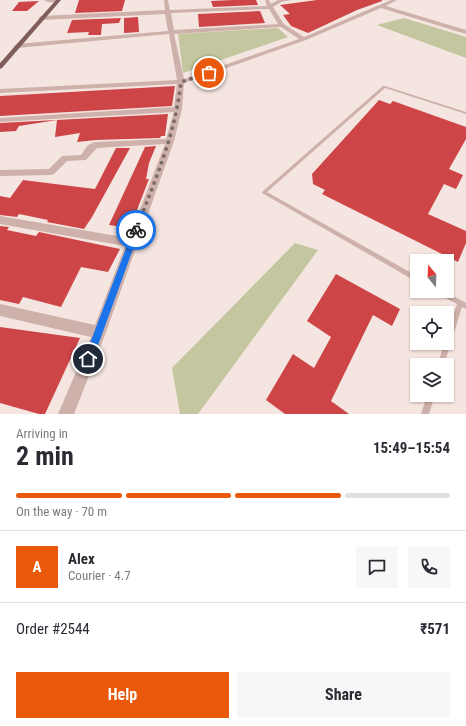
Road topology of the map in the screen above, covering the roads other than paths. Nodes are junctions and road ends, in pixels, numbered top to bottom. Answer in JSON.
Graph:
{"nodes":[{"id":1,"x":46,"y":0,"type":"edge"},
{"id":2,"x":58,"y":0,"type":"edge"},
{"id":3,"x":166,"y":0,"type":"edge"},
{"id":4,"x":266,"y":0,"type":"edge"},
{"id":5,"x":290,"y":0,"type":"edge"},
{"id":6,"x":395,"y":0,"type":"edge"},
{"id":7,"x":270,"y":6,"type":"junction"},
{"id":8,"x":381,"y":6,"type":"junction"},
{"id":9,"x":168,"y":11,"type":"junction"},
{"id":10,"x":41,"y":18,"type":"junction"},
{"id":11,"x":282,"y":25,"type":"junction"},
{"id":12,"x":171,"y":32,"type":"junction"},
{"id":13,"x":466,"y":32,"type":"edge"},
{"id":14,"x":304,"y":39,"type":"junction"},
{"id":15,"x":17,"y":46,"type":"junction"},
{"id":16,"x":0,"y":66,"type":"edge"},
{"id":17,"x":181,"y":82,"type":"junction"},
{"id":18,"x":0,"y":92,"type":"edge"},
{"id":19,"x":178,"y":109,"type":"junction"},
{"id":20,"x":466,"y":114,"type":"edge"},
{"id":21,"x":0,"y":120,"type":"edge"},
{"id":22,"x":170,"y":141,"type":"junction"},
{"id":23,"x":0,"y":173,"type":"edge"},
{"id":24,"x":0,"y":220,"type":"edge"},
{"id":25,"x":132,"y":242,"type":"junction"},
{"id":26,"x":410,"y":275,"type":"edge"},
{"id":27,"x":450,"y":298,"type":"edge"},
{"id":28,"x":463,"y":305,"type":"edge"},
{"id":29,"x":0,"y":310,"type":"edge"},
{"id":30,"x":99,"y":332,"type":"junction"},
{"id":31,"x":443,"y":358,"type":"edge"},
{"id":32,"x":429,"y":402,"type":"edge"},
{"id":33,"x":66,"y":414,"type":"edge"},
{"id":34,"x":425,"y":414,"type":"edge"}],
"edges":[{"from":1,"to":2,"type":"street"},
{"from":2,"to":10,"type":"main road"},
{"from":3,"to":9,"type":"street"},
{"from":4,"to":7,"type":"street"},
{"from":5,"to":7,"type":"street"},
{"from":6,"to":8,"type":"street"},
{"from":7,"to":9,"type":"street"},
{"from":7,"to":11,"type":"street"},
{"from":8,"to":13,"type":"street"},
{"from":8,"to":14,"type":"street"},
{"from":9,"to":10,"type":"street"},
{"from":9,"to":12,"type":"street"},
{"from":10,"to":15,"type":"main road"},
{"from":11,"to":12,"type":"street"},
{"from":11,"to":14,"type":"street"},
{"from":12,"to":15,"type":"street"},
{"from":12,"to":17,"type":"street"},
{"from":14,"to":17,"type":"street"},
{"from":15,"to":16,"type":"main road"},
{"from":17,"to":18,"type":"street"},
{"from":17,"to":19,"type":"street"},
{"from":19,"to":21,"type":"street"},
{"from":19,"to":22,"type":"street"},
{"from":20,"to":26,"type":"lane"},
{"from":22,"to":23,"type":"street"},
{"from":22,"to":25,"type":"street"},
{"from":24,"to":25,"type":"street"},
{"from":25,"to":30,"type":"street"},
{"from":27,"to":28,"type":"lane"},
{"from":28,"to":31,"type":"lane"},
{"from":29,"to":30,"type":"street"},
{"from":30,"to":33,"type":"street"},
{"from":32,"to":34,"type":"lane"}]}
